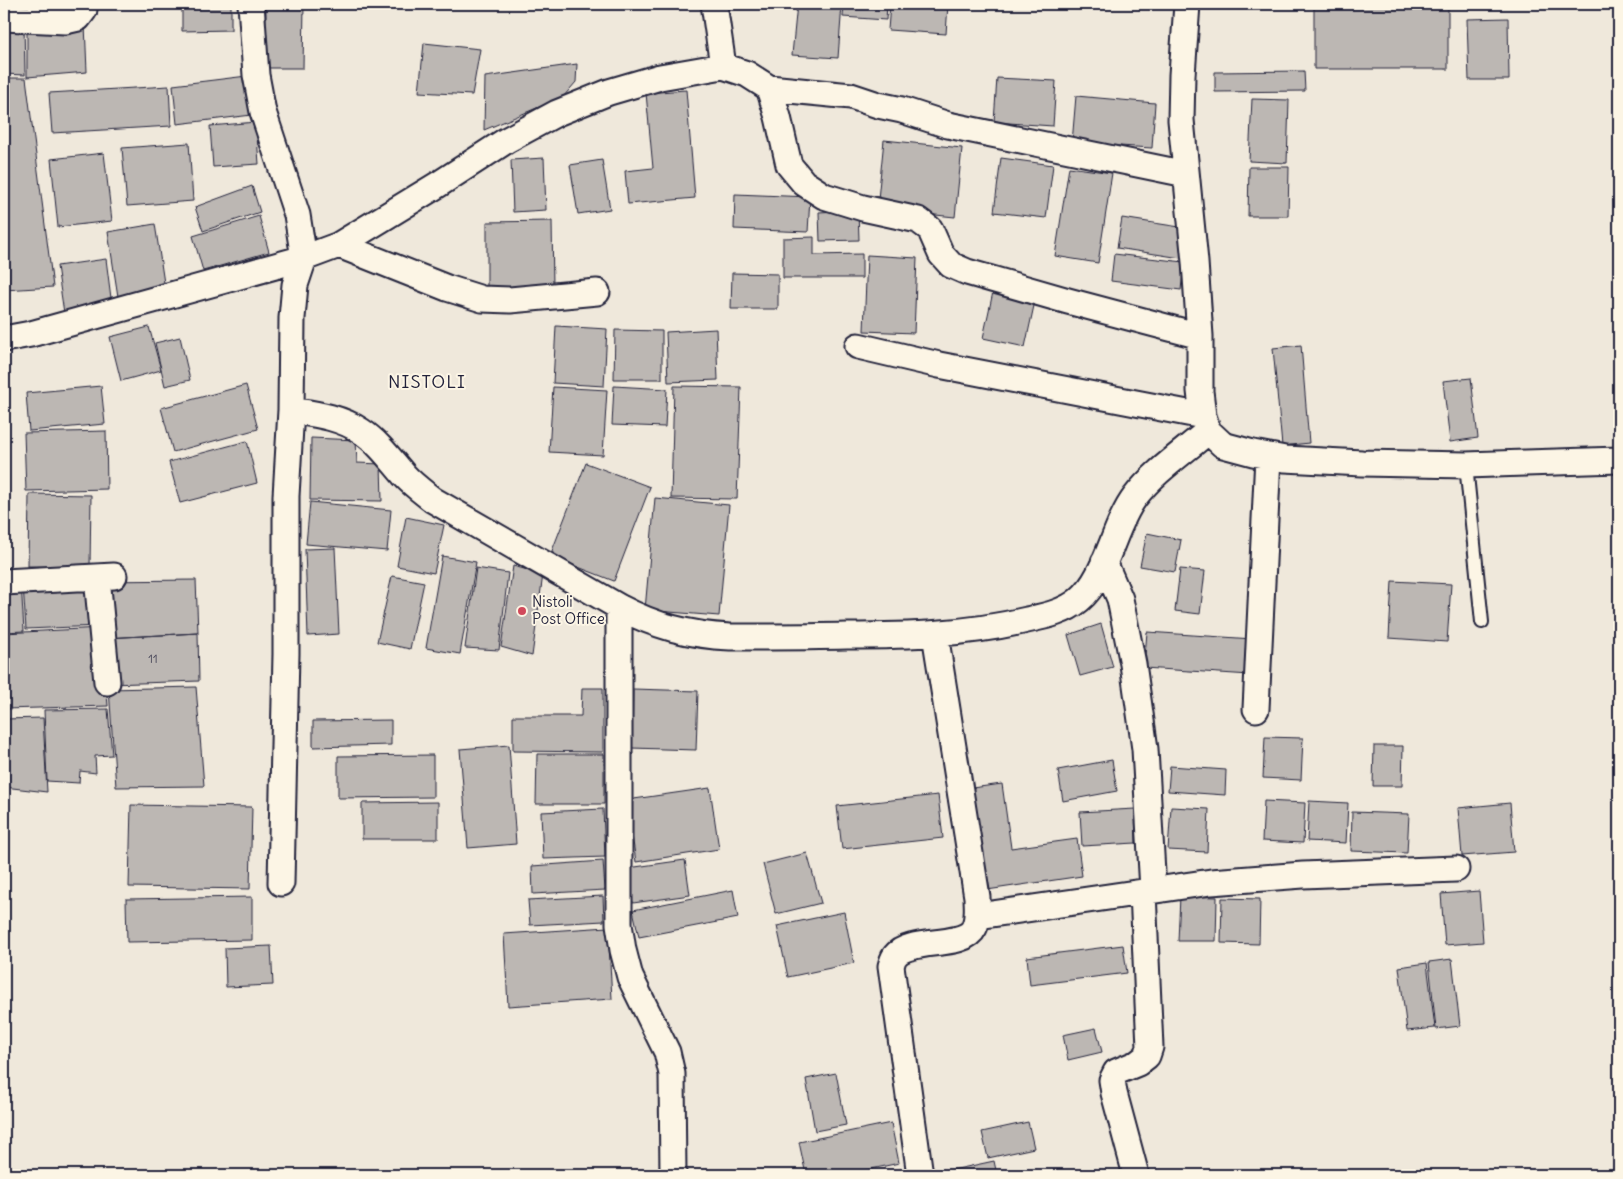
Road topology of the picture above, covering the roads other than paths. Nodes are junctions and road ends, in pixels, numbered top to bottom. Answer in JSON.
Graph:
{"nodes":[{"id":1,"x":84,"y":4,"type":"edge"},
{"id":2,"x":250,"y":4,"type":"edge"},
{"id":3,"x":714,"y":4,"type":"edge"},
{"id":4,"x":1187,"y":4,"type":"edge"},
{"id":5,"x":4,"y":18,"type":"edge"},
{"id":6,"x":722,"y":66,"type":"junction"},
{"id":7,"x":769,"y":88,"type":"junction"},
{"id":8,"x":1186,"y":174,"type":"junction"},
{"id":9,"x":339,"y":245,"type":"junction"},
{"id":10,"x":304,"y":258,"type":"junction"},
{"id":11,"x":597,"y":292,"type":"dead end"},
{"id":12,"x":1200,"y":336,"type":"junction"},
{"id":13,"x":4,"y":339,"type":"edge"},
{"id":14,"x":858,"y":346,"type":"dead end"},
{"id":15,"x":291,"y":410,"type":"junction"},
{"id":16,"x":1206,"y":424,"type":"junction"},
{"id":17,"x":1268,"y":456,"type":"junction"},
{"id":18,"x":1619,"y":460,"type":"edge"},
{"id":19,"x":1466,"y":465,"type":"junction"},
{"id":20,"x":1104,"y":562,"type":"junction"},
{"id":21,"x":4,"y":582,"type":"edge"},
{"id":22,"x":618,"y":607,"type":"junction"},
{"id":23,"x":1482,"y":622,"type":"dead end"},
{"id":24,"x":935,"y":634,"type":"junction"},
{"id":25,"x":107,"y":682,"type":"dead end"},
{"id":26,"x":1256,"y":709,"type":"dead end"},
{"id":27,"x":1456,"y":869,"type":"dead end"},
{"id":28,"x":281,"y":883,"type":"dead end"},
{"id":29,"x":1148,"y":891,"type":"junction"},
{"id":30,"x":978,"y":916,"type":"junction"},
{"id":31,"x":673,"y":1175,"type":"edge"},
{"id":32,"x":920,"y":1175,"type":"edge"},
{"id":33,"x":1136,"y":1175,"type":"edge"}],
"edges":[{"from":1,"to":5,"type":"street"},
{"from":2,"to":10,"type":"street"},
{"from":3,"to":6,"type":"street"},
{"from":4,"to":8,"type":"street"},
{"from":6,"to":7,"type":"street"},
{"from":6,"to":9,"type":"street"},
{"from":7,"to":8,"type":"street"},
{"from":7,"to":12,"type":"street"},
{"from":8,"to":12,"type":"street"},
{"from":9,"to":10,"type":"street"},
{"from":9,"to":11,"type":"street"},
{"from":10,"to":13,"type":"street"},
{"from":10,"to":15,"type":"street"},
{"from":12,"to":16,"type":"street"},
{"from":14,"to":16,"type":"street"},
{"from":15,"to":22,"type":"street"},
{"from":15,"to":28,"type":"street"},
{"from":16,"to":17,"type":"street"},
{"from":16,"to":20,"type":"street"},
{"from":17,"to":19,"type":"street"},
{"from":17,"to":26,"type":"street"},
{"from":18,"to":19,"type":"street"},
{"from":19,"to":23,"type":"lane"},
{"from":20,"to":24,"type":"street"},
{"from":20,"to":29,"type":"street"},
{"from":21,"to":25,"type":"street"},
{"from":22,"to":24,"type":"street"},
{"from":22,"to":31,"type":"street"},
{"from":24,"to":30,"type":"street"},
{"from":27,"to":29,"type":"street"},
{"from":29,"to":30,"type":"street"},
{"from":29,"to":33,"type":"street"},
{"from":30,"to":32,"type":"street"}]}
